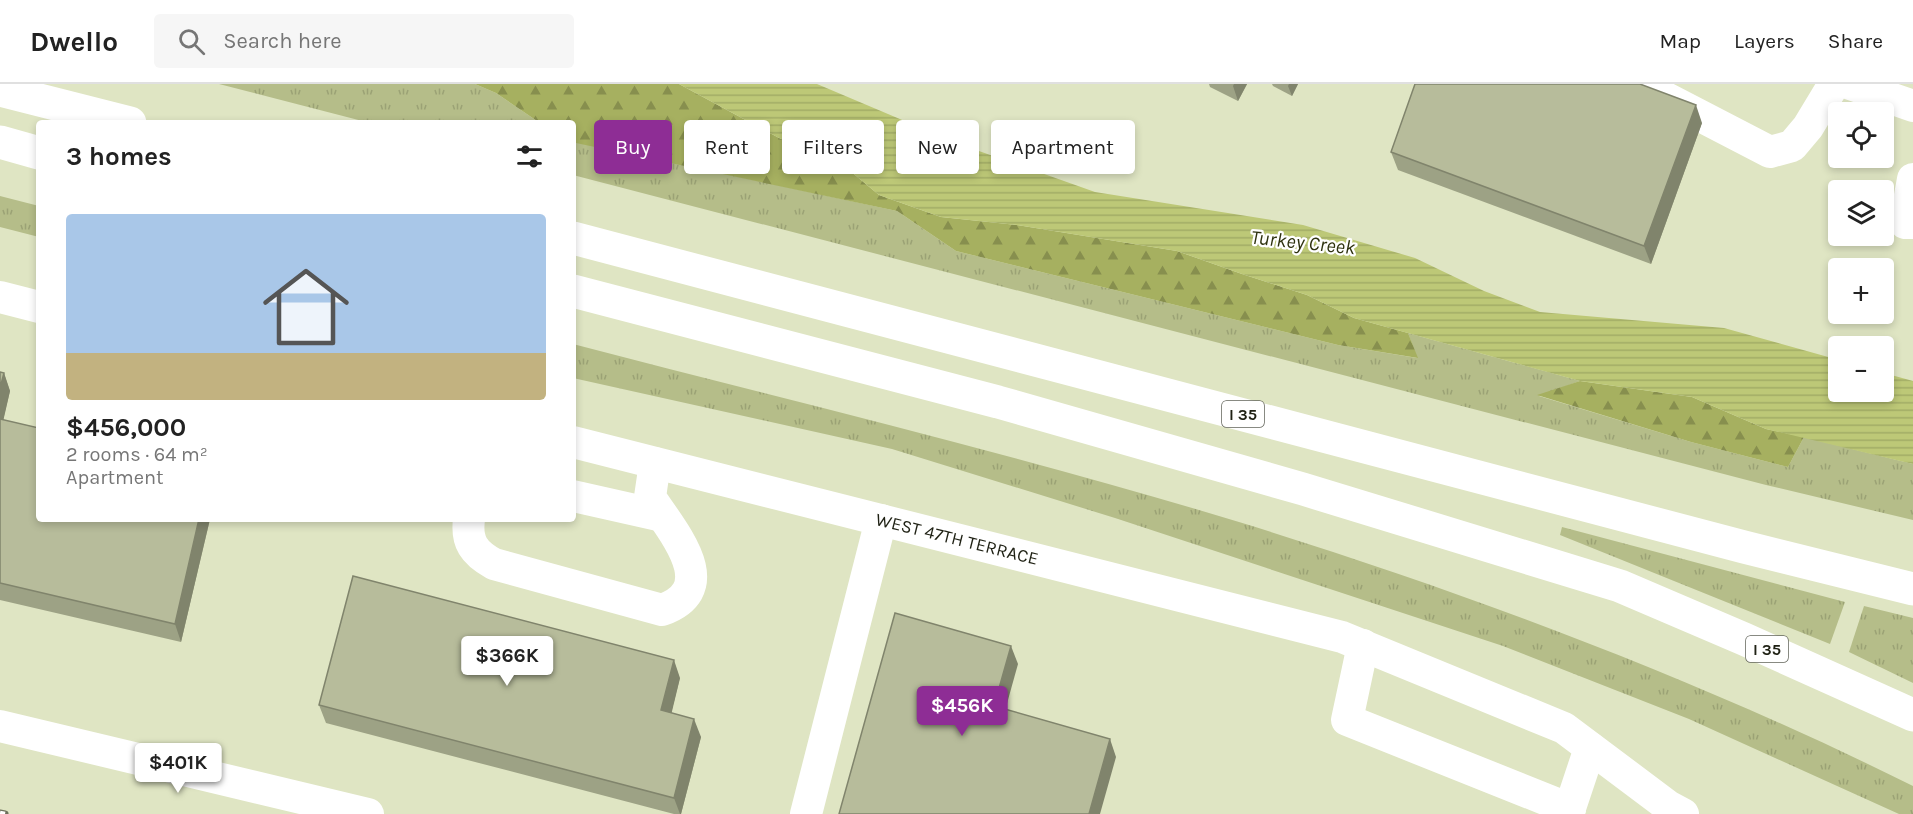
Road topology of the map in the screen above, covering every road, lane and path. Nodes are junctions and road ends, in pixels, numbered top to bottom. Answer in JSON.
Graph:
{"nodes":[{"id":1,"x":1639,"y":84,"type":"edge"},
{"id":2,"x":1834,"y":84,"type":"edge"},
{"id":3,"x":1850,"y":84,"type":"edge"},
{"id":4,"x":0,"y":90,"type":"edge"},
{"id":5,"x":1913,"y":106,"type":"edge"},
{"id":6,"x":118,"y":120,"type":"edge"},
{"id":7,"x":0,"y":142,"type":"edge"},
{"id":8,"x":36,"y":152,"type":"edge"},
{"id":9,"x":1913,"y":179,"type":"edge"},
{"id":10,"x":1913,"y":223,"type":"edge"},
{"id":11,"x":576,"y":239,"type":"edge"},
{"id":12,"x":576,"y":292,"type":"edge"},
{"id":13,"x":0,"y":297,"type":"edge"},
{"id":14,"x":36,"y":306,"type":"edge"},
{"id":15,"x":576,"y":443,"type":"edge"},
{"id":16,"x":655,"y":463,"type":"junction"},
{"id":17,"x":576,"y":497,"type":"edge"},
{"id":18,"x":662,"y":516,"type":"junction"},
{"id":19,"x":881,"y":520,"type":"junction"},
{"id":20,"x":469,"y":522,"type":"edge"},
{"id":21,"x":1913,"y":589,"type":"edge"},
{"id":22,"x":1352,"y":641,"type":"junction"},
{"id":23,"x":1913,"y":715,"type":"edge"},
{"id":24,"x":0,"y":726,"type":"edge"},
{"id":25,"x":1590,"y":748,"type":"junction"},
{"id":26,"x":1569,"y":812,"type":"edge"},
{"id":27,"x":368,"y":814,"type":"edge"},
{"id":28,"x":806,"y":814,"type":"edge"},
{"id":29,"x":1683,"y":814,"type":"edge"}],
"edges":[{"from":1,"to":2,"type":"street"},
{"from":3,"to":5,"type":"street"},
{"from":4,"to":6,"type":"highway"},
{"from":7,"to":8,"type":"highway"},
{"from":9,"to":10,"type":"street"},
{"from":11,"to":21,"type":"highway","number":"I 35"},
{"from":12,"to":23,"type":"highway","number":"I 35"},
{"from":13,"to":14,"type":"street"},
{"from":15,"to":16,"type":"street","name":"WEST 47TH TERRACE"},
{"from":16,"to":18,"type":"street"},
{"from":16,"to":19,"type":"street","name":"WEST 47TH TERRACE"},
{"from":17,"to":18,"type":"street"},
{"from":18,"to":20,"type":"street"},
{"from":19,"to":22,"type":"street","name":"WEST 47TH TERRACE"},
{"from":19,"to":28,"type":"street"},
{"from":22,"to":25,"type":"street","name":"WEST 47TH TERRACE"},
{"from":22,"to":26,"type":"street"},
{"from":24,"to":27,"type":"street"},
{"from":25,"to":26,"type":"street"},
{"from":25,"to":29,"type":"street","name":"WEST 47TH TERRACE"}]}
